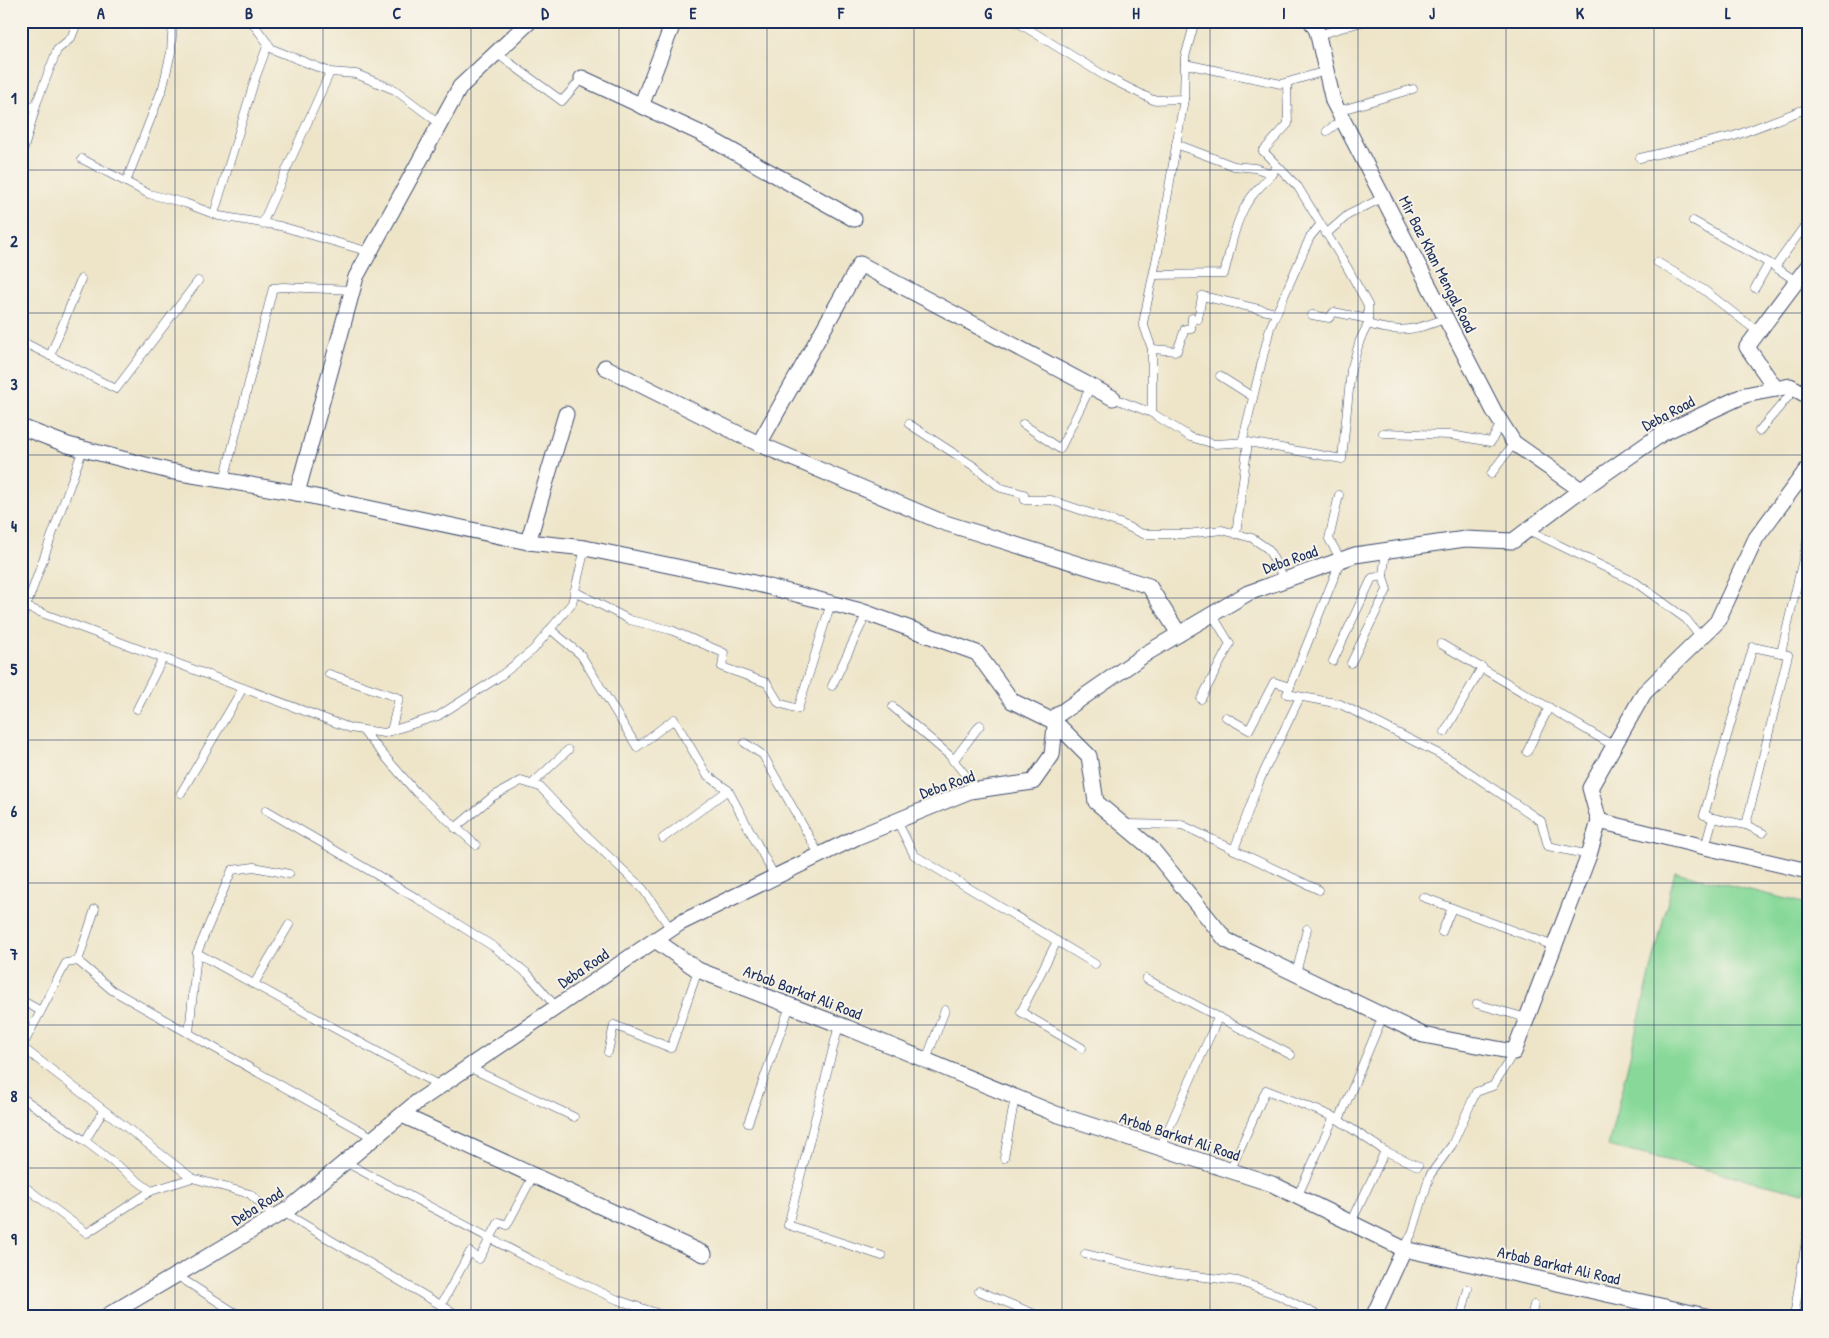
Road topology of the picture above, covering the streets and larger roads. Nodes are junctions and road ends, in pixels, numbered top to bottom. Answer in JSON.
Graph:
{"nodes":[{"id":1,"x":530,"y":21,"type":"edge"},
{"id":2,"x":674,"y":21,"type":"edge"},
{"id":3,"x":1311,"y":21,"type":"edge"},
{"id":4,"x":582,"y":78,"type":"road end"},
{"id":5,"x":641,"y":106,"type":"junction"},
{"id":6,"x":854,"y":219,"type":"dead end"},
{"id":7,"x":1808,"y":266,"type":"edge"},
{"id":8,"x":605,"y":367,"type":"dead end"},
{"id":9,"x":1776,"y":389,"type":"junction"},
{"id":10,"x":1802,"y":392,"type":"edge"},
{"id":11,"x":1114,"y":398,"type":"road end"},
{"id":12,"x":566,"y":414,"type":"dead end"},
{"id":13,"x":21,"y":427,"type":"edge"},
{"id":14,"x":759,"y":444,"type":"junction"},
{"id":15,"x":1808,"y":468,"type":"edge"},
{"id":16,"x":1581,"y":490,"type":"junction"},
{"id":17,"x":298,"y":493,"type":"junction"},
{"id":18,"x":528,"y":542,"type":"junction"},
{"id":19,"x":1179,"y":634,"type":"junction"},
{"id":20,"x":1055,"y":722,"type":"junction"},
{"id":21,"x":1599,"y":821,"type":"junction"},
{"id":22,"x":1808,"y":871,"type":"edge"},
{"id":23,"x":655,"y":940,"type":"junction"},
{"id":24,"x":402,"y":1115,"type":"junction"},
{"id":25,"x":1404,"y":1249,"type":"junction"},
{"id":26,"x":704,"y":1254,"type":"dead end"},
{"id":27,"x":1669,"y":1312,"type":"edge"},
{"id":28,"x":105,"y":1317,"type":"edge"},
{"id":29,"x":1373,"y":1317,"type":"edge"},
{"id":30,"x":1710,"y":1317,"type":"edge"}],
"edges":[{"from":1,"to":17,"type":"street"},
{"from":2,"to":5,"type":"street"},
{"from":3,"to":16,"type":"street","name":"Mir Baz Khan Mengal Road"},
{"from":4,"to":5,"type":"street"},
{"from":5,"to":6,"type":"street"},
{"from":7,"to":9,"type":"street"},
{"from":8,"to":14,"type":"street"},
{"from":9,"to":10,"type":"street","name":"Deba Road"},
{"from":9,"to":16,"type":"street","name":"Deba Road"},
{"from":11,"to":14,"type":"street"},
{"from":12,"to":18,"type":"street"},
{"from":13,"to":17,"type":"street"},
{"from":14,"to":19,"type":"street"},
{"from":15,"to":21,"type":"street"},
{"from":16,"to":19,"type":"street","name":"Deba Road"},
{"from":17,"to":18,"type":"street"},
{"from":18,"to":20,"type":"street"},
{"from":19,"to":20,"type":"street","name":"Deba Road"},
{"from":20,"to":21,"type":"street"},
{"from":20,"to":23,"type":"street","name":"Deba Road"},
{"from":21,"to":22,"type":"street"},
{"from":23,"to":24,"type":"street","name":"Deba Road"},
{"from":23,"to":25,"type":"street","name":"Arbab Barkat Ali Road"},
{"from":24,"to":26,"type":"street"},
{"from":24,"to":28,"type":"street","name":"Deba Road"},
{"from":25,"to":27,"type":"street","name":"Arbab Barkat Ali Road"},
{"from":25,"to":29,"type":"street"},
{"from":27,"to":30,"type":"street","name":"Arbab Barkat Ali Road"}]}
